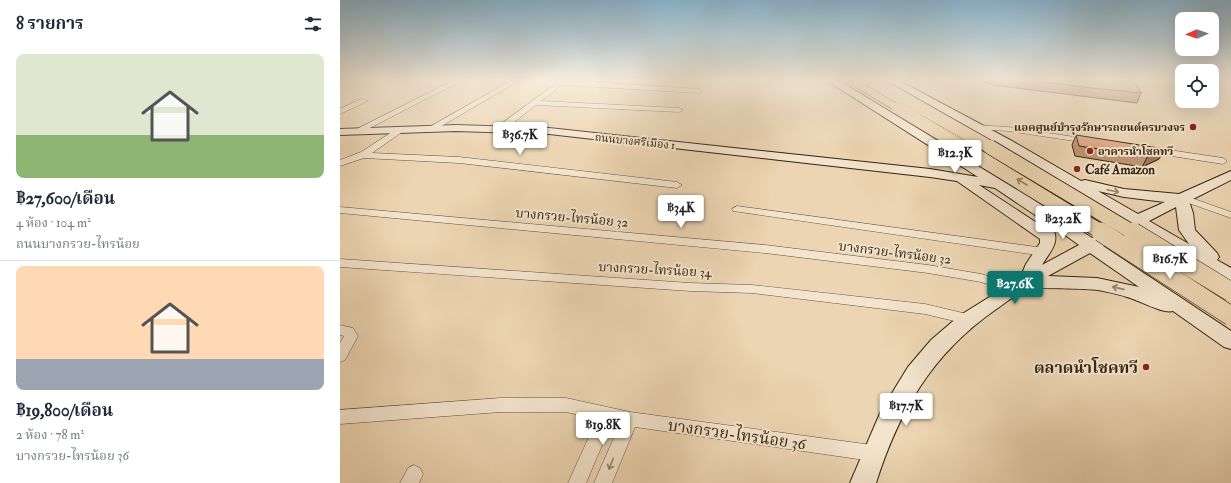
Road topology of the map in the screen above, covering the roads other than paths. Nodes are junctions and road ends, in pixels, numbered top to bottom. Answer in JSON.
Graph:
{"nodes":[{"id":1,"x":361,"y":103,"type":"edge"},
{"id":2,"x":414,"y":103,"type":"edge"},
{"id":3,"x":478,"y":103,"type":"edge"},
{"id":4,"x":534,"y":103,"type":"joint"},
{"id":5,"x":868,"y":103,"type":"edge"},
{"id":6,"x":888,"y":103,"type":"edge"},
{"id":7,"x":912,"y":103,"type":"edge"},
{"id":8,"x":923,"y":103,"type":"edge"},
{"id":9,"x":679,"y":110,"type":"dead end"},
{"id":10,"x":340,"y":112,"type":"edge"},
{"id":11,"x":500,"y":128,"type":"junction"},
{"id":12,"x":977,"y":128,"type":"junction"},
{"id":13,"x":430,"y":129,"type":"junction"},
{"id":14,"x":401,"y":130,"type":"junction"},
{"id":15,"x":340,"y":132,"type":"edge"},
{"id":16,"x":355,"y":132,"type":"junction"},
{"id":17,"x":1099,"y":143,"type":"edge"},
{"id":18,"x":1138,"y":148,"type":"edge"},
{"id":19,"x":948,"y":152,"type":"junction"},
{"id":20,"x":361,"y":155,"type":"junction"},
{"id":21,"x":1223,"y":161,"type":"dead end"},
{"id":22,"x":340,"y":163,"type":"edge"},
{"id":23,"x":930,"y":173,"type":"junction"},
{"id":24,"x":1231,"y":175,"type":"edge"},
{"id":25,"x":1062,"y":177,"type":"junction"},
{"id":26,"x":958,"y":178,"type":"junction"},
{"id":27,"x":999,"y":184,"type":"junction"},
{"id":28,"x":677,"y":185,"type":"dead end"},
{"id":29,"x":1022,"y":198,"type":"junction"},
{"id":30,"x":1182,"y":198,"type":"junction"},
{"id":31,"x":737,"y":209,"type":"dead end"},
{"id":32,"x":340,"y":210,"type":"edge"},
{"id":33,"x":1231,"y":215,"type":"edge"},
{"id":34,"x":1138,"y":221,"type":"junction"},
{"id":35,"x":1047,"y":245,"type":"junction"},
{"id":36,"x":1091,"y":245,"type":"junction"},
{"id":37,"x":340,"y":263,"type":"edge"},
{"id":38,"x":1230,"y":275,"type":"edge"},
{"id":39,"x":1021,"y":285,"type":"junction"},
{"id":40,"x":1231,"y":292,"type":"edge"},
{"id":41,"x":1194,"y":315,"type":"junction"},
{"id":42,"x":1231,"y":316,"type":"edge"},
{"id":43,"x":966,"y":319,"type":"junction"},
{"id":44,"x":340,"y":330,"type":"edge"},
{"id":45,"x":1231,"y":342,"type":"edge"},
{"id":46,"x":340,"y":356,"type":"edge"},
{"id":47,"x":608,"y":413,"type":"junction"},
{"id":48,"x":340,"y":417,"type":"edge"},
{"id":49,"x":630,"y":419,"type":"junction"},
{"id":50,"x":872,"y":453,"type":"junction"},
{"id":51,"x":577,"y":483,"type":"edge"},
{"id":52,"x":604,"y":483,"type":"edge"},
{"id":53,"x":863,"y":483,"type":"edge"}],
"edges":[{"from":1,"to":10,"type":"street"},
{"from":2,"to":16,"type":"street"},
{"from":3,"to":13,"type":"street"},
{"from":4,"to":9,"type":"street"},
{"from":4,"to":11,"type":"street"},
{"from":5,"to":19,"type":"main road"},
{"from":42,"to":6,"type":"main road","one_way":true,"bridge":true},
{"from":7,"to":40,"type":"main road","bridge":true},
{"from":8,"to":12,"type":"main road"},
{"from":11,"to":13,"type":"main road","name":"ถนนบางศรีเมือง 1"},
{"from":11,"to":23,"type":"main road","name":"ถนนบางศรีเมือง 1"},
{"from":12,"to":17,"type":"street"},
{"from":12,"to":25,"type":"main road"},
{"from":13,"to":14,"type":"main road","name":"ถนนบางศรีเมือง 1"},
{"from":14,"to":16,"type":"main road","name":"ถนนบางศรีเมือง 1"},
{"from":14,"to":20,"type":"street"},
{"from":15,"to":16,"type":"main road","name":"ถนนบางศรีเมือง 1"},
{"from":18,"to":21,"type":"street"},
{"from":19,"to":23,"type":"main road"},
{"from":19,"to":27,"type":"main road"},
{"from":20,"to":22,"type":"street"},
{"from":20,"to":28,"type":"street"},
{"from":23,"to":26,"type":"main road","name":"ถนนบางศรีเมือง 1"},
{"from":24,"to":30,"type":"main road"},
{"from":25,"to":29,"type":"main road"},
{"from":25,"to":30,"type":"main road","one_way":true},
{"from":25,"to":34,"type":"main road"},
{"from":26,"to":27,"type":"main road","name":"ถนนบางศรีเมือง 1"},
{"from":26,"to":35,"type":"main road","name":"ถนนบางศรีเมือง 1"},
{"from":27,"to":29,"type":"main road"},
{"from":29,"to":35,"type":"main road"},
{"from":29,"to":36,"type":"main road"},
{"from":30,"to":33,"type":"street"},
{"from":30,"to":34,"type":"main road"},
{"from":30,"to":38,"type":"main road"},
{"from":31,"to":35,"type":"street"},
{"from":32,"to":39,"type":"street","name":"บางกรวย-ไทรน้อย 32"},
{"from":34,"to":36,"type":"main road"},
{"from":34,"to":38,"type":"main road"},
{"from":35,"to":39,"type":"main road"},
{"from":36,"to":39,"type":"main road"},
{"from":36,"to":41,"type":"main road"},
{"from":37,"to":43,"type":"street","name":"บางกรวย-ไทรน้อย 34"},
{"from":38,"to":41,"type":"main road"},
{"from":41,"to":39,"type":"main road","one_way":true},
{"from":39,"to":43,"type":"main road"},
{"from":41,"to":45,"type":"main road"},
{"from":43,"to":50,"type":"main road"},
{"from":44,"to":46,"type":"street"},
{"from":47,"to":48,"type":"street","name":"บางกรวย-ไทรน้อย 36"},
{"from":47,"to":49,"type":"street","name":"บางกรวย-ไทรน้อย 36"},
{"from":47,"to":51,"type":"street"},
{"from":49,"to":50,"type":"street","name":"บางกรวย-ไทรน้อย 36"},
{"from":49,"to":52,"type":"street","one_way":true},
{"from":50,"to":53,"type":"main road"}]}
